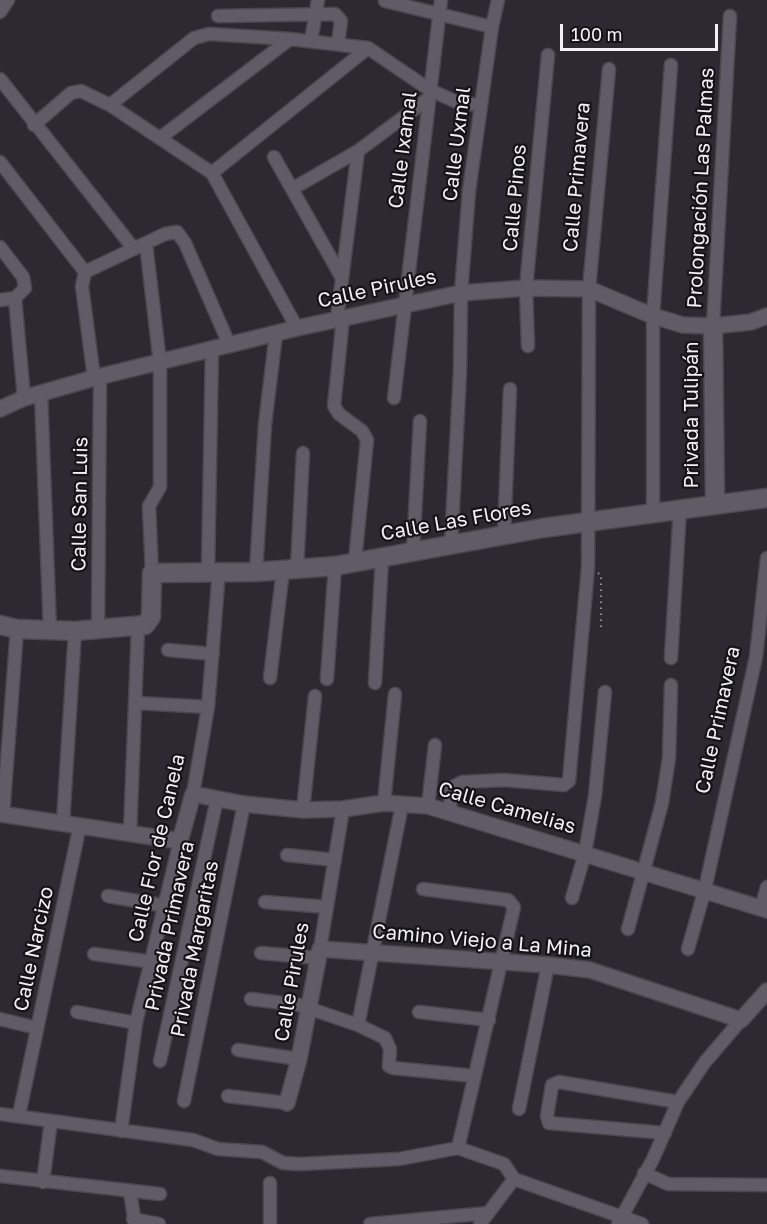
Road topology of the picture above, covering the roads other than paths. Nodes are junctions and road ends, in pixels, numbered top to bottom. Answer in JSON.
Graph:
{"nodes":[{"id":1,"x":8,"y":0,"type":"edge"},
{"id":2,"x":318,"y":0,"type":"edge"},
{"id":3,"x":498,"y":0,"type":"edge"},
{"id":4,"x":385,"y":1,"type":"edge"},
{"id":5,"x":440,"y":6,"type":"edge"},
{"id":6,"x":0,"y":12,"type":"edge"},
{"id":7,"x":318,"y":13,"type":"junction"},
{"id":8,"x":218,"y":16,"type":"dead end"},
{"id":9,"x":730,"y":16,"type":"dead end"},
{"id":10,"x":492,"y":27,"type":"junction"},
{"id":11,"x":290,"y":39,"type":"junction"},
{"id":12,"x":311,"y":41,"type":"junction"},
{"id":13,"x":338,"y":44,"type":"junction"},
{"id":14,"x":368,"y":48,"type":"junction"},
{"id":15,"x":548,"y":55,"type":"dead end"},
{"id":16,"x":671,"y":65,"type":"dead end"},
{"id":17,"x":609,"y":69,"type":"dead end"},
{"id":18,"x":0,"y":79,"type":"edge"},
{"id":19,"x":430,"y":94,"type":"junction"},
{"id":20,"x":110,"y":105,"type":"junction"},
{"id":21,"x":480,"y":105,"type":"junction"},
{"id":22,"x":34,"y":124,"type":"junction"},
{"id":23,"x":160,"y":138,"type":"junction"},
{"id":24,"x":358,"y":151,"type":"junction"},
{"id":25,"x":274,"y":157,"type":"dead end"},
{"id":26,"x":0,"y":162,"type":"edge"},
{"id":27,"x":213,"y":173,"type":"junction"},
{"id":28,"x":292,"y":189,"type":"junction"},
{"id":29,"x":146,"y":244,"type":"junction"},
{"id":30,"x":0,"y":248,"type":"edge"},
{"id":31,"x":134,"y":249,"type":"junction"},
{"id":32,"x":85,"y":272,"type":"junction"},
{"id":33,"x":342,"y":278,"type":"junction"},
{"id":34,"x":526,"y":288,"type":"junction"},
{"id":35,"x":590,"y":289,"type":"junction"},
{"id":36,"x":461,"y":293,"type":"junction"},
{"id":37,"x":19,"y":295,"type":"junction"},
{"id":38,"x":0,"y":300,"type":"edge"},
{"id":39,"x":404,"y":304,"type":"junction"},
{"id":40,"x":653,"y":316,"type":"junction"},
{"id":41,"x":767,"y":316,"type":"edge"},
{"id":42,"x":340,"y":319,"type":"junction"},
{"id":43,"x":713,"y":326,"type":"junction"},
{"id":44,"x":297,"y":328,"type":"junction"},
{"id":45,"x":276,"y":334,"type":"junction"},
{"id":46,"x":229,"y":345,"type":"junction"},
{"id":47,"x":528,"y":346,"type":"dead end"},
{"id":48,"x":212,"y":349,"type":"junction"},
{"id":49,"x":160,"y":363,"type":"junction"},
{"id":50,"x":97,"y":377,"type":"junction"},
{"id":51,"x":510,"y":389,"type":"dead end"},
{"id":52,"x":41,"y":393,"type":"junction"},
{"id":53,"x":24,"y":398,"type":"junction"},
{"id":54,"x":394,"y":398,"type":"dead end"},
{"id":55,"x":0,"y":409,"type":"edge"},
{"id":56,"x":420,"y":421,"type":"dead end"},
{"id":57,"x":303,"y":453,"type":"dead end"},
{"id":58,"x":767,"y":498,"type":"edge"},
{"id":59,"x":715,"y":504,"type":"junction"},
{"id":60,"x":680,"y":508,"type":"junction"},
{"id":61,"x":653,"y":512,"type":"junction"},
{"id":62,"x":590,"y":523,"type":"junction"},
{"id":63,"x":504,"y":535,"type":"junction"},
{"id":64,"x":451,"y":545,"type":"junction"},
{"id":65,"x":413,"y":552,"type":"junction"},
{"id":66,"x":382,"y":558,"type":"junction"},
{"id":67,"x":767,"y":558,"type":"edge"},
{"id":68,"x":356,"y":561,"type":"junction"},
{"id":69,"x":335,"y":566,"type":"junction"},
{"id":70,"x":290,"y":569,"type":"junction"},
{"id":71,"x":214,"y":571,"type":"junction"},
{"id":72,"x":256,"y":572,"type":"junction"},
{"id":73,"x":152,"y":573,"type":"junction"},
{"id":74,"x":144,"y":624,"type":"junction"},
{"id":75,"x":9,"y":627,"type":"edge"},
{"id":76,"x":50,"y":631,"type":"junction"},
{"id":77,"x":75,"y":631,"type":"junction"},
{"id":78,"x":98,"y":631,"type":"junction"},
{"id":79,"x":168,"y":650,"type":"dead end"},
{"id":80,"x":213,"y":654,"type":"junction"},
{"id":81,"x":670,"y":658,"type":"dead end"},
{"id":82,"x":270,"y":678,"type":"dead end"},
{"id":83,"x":327,"y":679,"type":"dead end"},
{"id":84,"x":375,"y":683,"type":"dead end"},
{"id":85,"x":671,"y":685,"type":"dead end"},
{"id":86,"x":605,"y":692,"type":"dead end"},
{"id":87,"x":395,"y":694,"type":"dead end"},
{"id":88,"x":315,"y":696,"type":"dead end"},
{"id":89,"x":137,"y":703,"type":"junction"},
{"id":90,"x":208,"y":707,"type":"junction"},
{"id":91,"x":435,"y":745,"type":"dead end"},
{"id":92,"x":193,"y":794,"type":"junction"},
{"id":93,"x":217,"y":798,"type":"junction"},
{"id":94,"x":384,"y":803,"type":"junction"},
{"id":95,"x":244,"y":804,"type":"junction"},
{"id":96,"x":402,"y":805,"type":"junction"},
{"id":97,"x":428,"y":806,"type":"junction"},
{"id":98,"x":343,"y":809,"type":"junction"},
{"id":99,"x":303,"y":810,"type":"junction"},
{"id":100,"x":450,"y":812,"type":"junction"},
{"id":101,"x":2,"y":814,"type":"edge"},
{"id":102,"x":63,"y":823,"type":"junction"},
{"id":103,"x":80,"y":825,"type":"junction"},
{"id":104,"x":130,"y":834,"type":"junction"},
{"id":105,"x":180,"y":841,"type":"junction"},
{"id":106,"x":585,"y":853,"type":"junction"},
{"id":107,"x":287,"y":855,"type":"dead end"},
{"id":108,"x":334,"y":860,"type":"junction"},
{"id":109,"x":645,"y":872,"type":"junction"},
{"id":110,"x":767,"y":887,"type":"edge"},
{"id":111,"x":423,"y":889,"type":"dead end"},
{"id":112,"x":705,"y":889,"type":"junction"},
{"id":113,"x":108,"y":897,"type":"dead end"},
{"id":114,"x":572,"y":898,"type":"dead end"},
{"id":115,"x":266,"y":902,"type":"dead end"},
{"id":116,"x":166,"y":906,"type":"junction"},
{"id":117,"x":327,"y":907,"type":"junction"},
{"id":118,"x":764,"y":909,"type":"edge"},
{"id":119,"x":628,"y":929,"type":"dead end"},
{"id":120,"x":688,"y":949,"type":"dead end"},
{"id":121,"x":374,"y":951,"type":"junction"},
{"id":122,"x":261,"y":953,"type":"dead end"},
{"id":123,"x":94,"y":954,"type":"dead end"},
{"id":124,"x":319,"y":954,"type":"junction"},
{"id":125,"x":504,"y":961,"type":"junction"},
{"id":126,"x":153,"y":962,"type":"junction"},
{"id":127,"x":548,"y":964,"type":"junction"},
{"id":128,"x":767,"y":991,"type":"edge"},
{"id":129,"x":251,"y":999,"type":"dead end"},
{"id":130,"x":309,"y":1008,"type":"junction"},
{"id":131,"x":77,"y":1012,"type":"dead end"},
{"id":132,"x":419,"y":1012,"type":"dead end"},
{"id":133,"x":0,"y":1019,"type":"edge"},
{"id":134,"x":489,"y":1020,"type":"junction"},
{"id":135,"x":741,"y":1020,"type":"junction"},
{"id":136,"x":136,"y":1023,"type":"junction"},
{"id":137,"x":358,"y":1024,"type":"junction"},
{"id":138,"x":38,"y":1028,"type":"junction"},
{"id":139,"x":238,"y":1050,"type":"dead end"},
{"id":140,"x":299,"y":1059,"type":"junction"},
{"id":141,"x":160,"y":1061,"type":"dead end"},
{"id":142,"x":475,"y":1076,"type":"junction"},
{"id":143,"x":228,"y":1096,"type":"dead end"},
{"id":144,"x":184,"y":1101,"type":"dead end"},
{"id":145,"x":678,"y":1102,"type":"junction"},
{"id":146,"x":287,"y":1103,"type":"joint"},
{"id":147,"x":519,"y":1110,"type":"dead end"},
{"id":148,"x":0,"y":1114,"type":"edge"},
{"id":149,"x":19,"y":1115,"type":"junction"},
{"id":150,"x":51,"y":1121,"type":"junction"},
{"id":151,"x":121,"y":1131,"type":"junction"},
{"id":152,"x":665,"y":1133,"type":"junction"},
{"id":153,"x":458,"y":1148,"type":"junction"},
{"id":154,"x":644,"y":1173,"type":"junction"},
{"id":155,"x":512,"y":1174,"type":"junction"},
{"id":156,"x":0,"y":1176,"type":"edge"},
{"id":157,"x":43,"y":1182,"type":"junction"},
{"id":158,"x":270,"y":1183,"type":"dead end"},
{"id":159,"x":767,"y":1185,"type":"edge"},
{"id":160,"x":130,"y":1192,"type":"junction"},
{"id":161,"x":160,"y":1194,"type":"dead end"},
{"id":162,"x":488,"y":1213,"type":"junction"},
{"id":163,"x":620,"y":1220,"type":"edge"},
{"id":164,"x":134,"y":1221,"type":"edge"},
{"id":165,"x":159,"y":1224,"type":"edge"},
{"id":166,"x":270,"y":1224,"type":"edge"},
{"id":167,"x":370,"y":1224,"type":"edge"},
{"id":168,"x":480,"y":1224,"type":"edge"},
{"id":169,"x":642,"y":1224,"type":"edge"}],
"edges":[{"from":1,"to":6,"type":"street"},
{"from":2,"to":7,"type":"street"},
{"from":3,"to":10,"type":"street","name":"Calle Uxmal"},
{"from":4,"to":5,"type":"street"},
{"from":5,"to":10,"type":"street"},
{"from":5,"to":19,"type":"street","name":"Calle Ixamal"},
{"from":7,"to":8,"type":"street"},
{"from":7,"to":12,"type":"street"},
{"from":7,"to":13,"type":"street"},
{"from":9,"to":43,"type":"street","name":"Prolongación Las Palmas"},
{"from":10,"to":21,"type":"street","name":"Calle Uxmal"},
{"from":11,"to":12,"type":"street"},
{"from":11,"to":20,"type":"street"},
{"from":11,"to":23,"type":"street"},
{"from":12,"to":13,"type":"street"},
{"from":13,"to":14,"type":"street"},
{"from":14,"to":19,"type":"street"},
{"from":14,"to":27,"type":"street"},
{"from":15,"to":34,"type":"street","name":"Calle Pinos"},
{"from":16,"to":40,"type":"street"},
{"from":17,"to":35,"type":"street","name":"Calle Primavera"},
{"from":18,"to":22,"type":"street"},
{"from":19,"to":21,"type":"street"},
{"from":19,"to":24,"type":"street"},
{"from":19,"to":39,"type":"street","name":"Calle Ixamal"},
{"from":20,"to":22,"type":"street"},
{"from":20,"to":23,"type":"street"},
{"from":21,"to":36,"type":"street","name":"Calle Uxmal"},
{"from":22,"to":31,"type":"street"},
{"from":23,"to":27,"type":"street"},
{"from":24,"to":28,"type":"street"},
{"from":24,"to":33,"type":"street"},
{"from":25,"to":28,"type":"street"},
{"from":26,"to":32,"type":"street"},
{"from":27,"to":44,"type":"street"},
{"from":28,"to":33,"type":"street"},
{"from":29,"to":31,"type":"street"},
{"from":29,"to":46,"type":"street"},
{"from":29,"to":49,"type":"street"},
{"from":30,"to":37,"type":"street"},
{"from":31,"to":32,"type":"street"},
{"from":32,"to":50,"type":"street","name":"Calle San Luis"},
{"from":33,"to":42,"type":"street"},
{"from":34,"to":35,"type":"street","name":"Calle Pirules"},
{"from":34,"to":36,"type":"street","name":"Calle Pirules"},
{"from":34,"to":47,"type":"street","name":"Calle Pinos"},
{"from":35,"to":40,"type":"street","name":"Calle Pirules"},
{"from":35,"to":62,"type":"street","name":"Calle Primavera"},
{"from":36,"to":39,"type":"street","name":"Calle Pirules"},
{"from":36,"to":64,"type":"street","name":"Calle Uxmal"},
{"from":37,"to":38,"type":"street"},
{"from":37,"to":53,"type":"street"},
{"from":39,"to":42,"type":"street","name":"Calle Pirules"},
{"from":39,"to":54,"type":"street","name":"Calle Ixamal"},
{"from":40,"to":43,"type":"street","name":"Calle Pirules"},
{"from":40,"to":61,"type":"street"},
{"from":41,"to":43,"type":"street","name":"Calle Pirules"},
{"from":42,"to":44,"type":"street","name":"Calle Pirules"},
{"from":42,"to":68,"type":"street"},
{"from":43,"to":59,"type":"main road","name":"Privada Tulipán"},
{"from":44,"to":45,"type":"street","name":"Calle Pirules"},
{"from":45,"to":46,"type":"street","name":"Calle Pirules"},
{"from":45,"to":72,"type":"street"},
{"from":46,"to":48,"type":"street","name":"Calle Pirules"},
{"from":48,"to":49,"type":"street","name":"Calle Pirules"},
{"from":48,"to":71,"type":"street","name":"Calle Flor de Canela"},
{"from":49,"to":50,"type":"street","name":"Calle Pirules"},
{"from":49,"to":73,"type":"street"},
{"from":50,"to":52,"type":"street","name":"Calle Pirules"},
{"from":50,"to":78,"type":"street","name":"Calle San Luis"},
{"from":51,"to":63,"type":"street"},
{"from":52,"to":53,"type":"street","name":"Calle Pirules"},
{"from":52,"to":76,"type":"street"},
{"from":53,"to":55,"type":"street","name":"Calle Pirules"},
{"from":56,"to":65,"type":"street"},
{"from":57,"to":70,"type":"street"},
{"from":58,"to":59,"type":"main road","name":"Calle Las Flores"},
{"from":59,"to":60,"type":"main road","name":"Calle Las Flores"},
{"from":60,"to":61,"type":"main road","name":"Calle Las Flores"},
{"from":60,"to":81,"type":"street"},
{"from":61,"to":62,"type":"main road","name":"Calle Las Flores"},
{"from":62,"to":63,"type":"main road","name":"Calle Las Flores"},
{"from":62,"to":100,"type":"street","name":"Calle Primavera"},
{"from":63,"to":64,"type":"main road","name":"Calle Las Flores"},
{"from":64,"to":65,"type":"main road","name":"Calle Las Flores"},
{"from":65,"to":66,"type":"main road","name":"Calle Las Flores"},
{"from":66,"to":68,"type":"main road","name":"Calle Las Flores"},
{"from":66,"to":84,"type":"street"},
{"from":67,"to":112,"type":"street","name":"Calle Primavera"},
{"from":68,"to":69,"type":"main road","name":"Calle Las Flores"},
{"from":69,"to":70,"type":"main road","name":"Calle Las Flores"},
{"from":69,"to":83,"type":"street"},
{"from":70,"to":72,"type":"main road","name":"Calle Las Flores"},
{"from":70,"to":82,"type":"street"},
{"from":71,"to":72,"type":"main road","name":"Calle Las Flores"},
{"from":71,"to":73,"type":"main road","name":"Calle Las Flores"},
{"from":71,"to":80,"type":"street","name":"Calle Flor de Canela"},
{"from":73,"to":74,"type":"main road"},
{"from":74,"to":78,"type":"main road"},
{"from":74,"to":89,"type":"street"},
{"from":75,"to":76,"type":"main road"},
{"from":75,"to":101,"type":"street"},
{"from":76,"to":77,"type":"main road"},
{"from":77,"to":78,"type":"main road"},
{"from":77,"to":102,"type":"street"},
{"from":79,"to":80,"type":"street"},
{"from":80,"to":90,"type":"street","name":"Calle Flor de Canela"},
{"from":85,"to":109,"type":"street"},
{"from":86,"to":106,"type":"street"},
{"from":87,"to":94,"type":"street"},
{"from":88,"to":99,"type":"street"},
{"from":89,"to":90,"type":"street"},
{"from":89,"to":104,"type":"street"},
{"from":90,"to":92,"type":"street","name":"Calle Flor de Canela"},
{"from":91,"to":97,"type":"street"},
{"from":92,"to":93,"type":"street","name":"Calle Camelias"},
{"from":92,"to":105,"type":"street","name":"Calle Flor de Canela"},
{"from":93,"to":95,"type":"street","name":"Calle Camelias"},
{"from":93,"to":141,"type":"street","name":"Privada Primavera"},
{"from":94,"to":96,"type":"street","name":"Calle Camelias"},
{"from":94,"to":98,"type":"street","name":"Calle Camelias"},
{"from":95,"to":99,"type":"street","name":"Calle Camelias"},
{"from":95,"to":144,"type":"street","name":"Privada Margaritas"},
{"from":96,"to":97,"type":"street","name":"Calle Camelias"},
{"from":96,"to":121,"type":"street"},
{"from":97,"to":100,"type":"street","name":"Calle Camelias"},
{"from":98,"to":99,"type":"street","name":"Calle Camelias"},
{"from":98,"to":108,"type":"street","name":"Calle Pirules"},
{"from":100,"to":106,"type":"street","name":"Calle Camelias"},
{"from":101,"to":102,"type":"street"},
{"from":102,"to":103,"type":"street"},
{"from":103,"to":104,"type":"street"},
{"from":103,"to":138,"type":"street","name":"Calle Narcizo"},
{"from":104,"to":105,"type":"street"},
{"from":105,"to":116,"type":"street","name":"Calle Flor de Canela"},
{"from":106,"to":109,"type":"street","name":"Calle Camelias"},
{"from":106,"to":114,"type":"street"},
{"from":107,"to":108,"type":"street"},
{"from":108,"to":117,"type":"street","name":"Calle Pirules"},
{"from":109,"to":112,"type":"street","name":"Calle Camelias"},
{"from":109,"to":119,"type":"street"},
{"from":110,"to":118,"type":"street"},
{"from":111,"to":125,"type":"street"},
{"from":112,"to":118,"type":"street","name":"Calle Camelias"},
{"from":112,"to":120,"type":"street","name":"Calle Primavera"},
{"from":113,"to":116,"type":"street"},
{"from":115,"to":117,"type":"street"},
{"from":116,"to":126,"type":"street","name":"Calle Flor de Canela"},
{"from":117,"to":124,"type":"street","name":"Calle Pirules"},
{"from":121,"to":124,"type":"street","name":"Camino Viejo a La Mina"},
{"from":121,"to":125,"type":"street","name":"Camino Viejo a La Mina"},
{"from":121,"to":137,"type":"street"},
{"from":122,"to":124,"type":"street"},
{"from":123,"to":126,"type":"street"},
{"from":124,"to":130,"type":"street","name":"Calle Pirules"},
{"from":125,"to":127,"type":"street","name":"Camino Viejo a La Mina"},
{"from":125,"to":134,"type":"street"},
{"from":126,"to":136,"type":"street","name":"Calle Flor de Canela"},
{"from":127,"to":135,"type":"street","name":"Camino Viejo a La Mina"},
{"from":127,"to":147,"type":"street"},
{"from":128,"to":135,"type":"street"},
{"from":129,"to":130,"type":"street"},
{"from":130,"to":137,"type":"street"},
{"from":130,"to":140,"type":"street","name":"Calle Pirules"},
{"from":131,"to":136,"type":"street"},
{"from":132,"to":134,"type":"street"},
{"from":133,"to":138,"type":"street"},
{"from":134,"to":142,"type":"street"},
{"from":135,"to":145,"type":"street"},
{"from":136,"to":151,"type":"street","name":"Calle Flor de Canela"},
{"from":137,"to":142,"type":"street"},
{"from":138,"to":149,"type":"street","name":"Calle Narcizo"},
{"from":139,"to":140,"type":"street"},
{"from":140,"to":146,"type":"street","name":"Calle Pirules"},
{"from":142,"to":153,"type":"street"},
{"from":143,"to":146,"type":"street","name":"Calle Pirules"},
{"from":145,"to":152,"type":"street"},
{"from":145,"to":152,"type":"street"},
{"from":148,"to":149,"type":"street"},
{"from":149,"to":150,"type":"street"},
{"from":150,"to":151,"type":"street"},
{"from":150,"to":157,"type":"street"},
{"from":151,"to":153,"type":"street"},
{"from":152,"to":154,"type":"street"},
{"from":153,"to":155,"type":"street"},
{"from":154,"to":159,"type":"street"},
{"from":154,"to":163,"type":"street"},
{"from":155,"to":162,"type":"street"},
{"from":155,"to":163,"type":"street"},
{"from":156,"to":157,"type":"street"},
{"from":157,"to":160,"type":"street"},
{"from":158,"to":166,"type":"street"},
{"from":160,"to":161,"type":"street"},
{"from":160,"to":164,"type":"street"},
{"from":162,"to":167,"type":"street"},
{"from":162,"to":168,"type":"street"},
{"from":163,"to":169,"type":"street"},
{"from":164,"to":165,"type":"street"}]}
